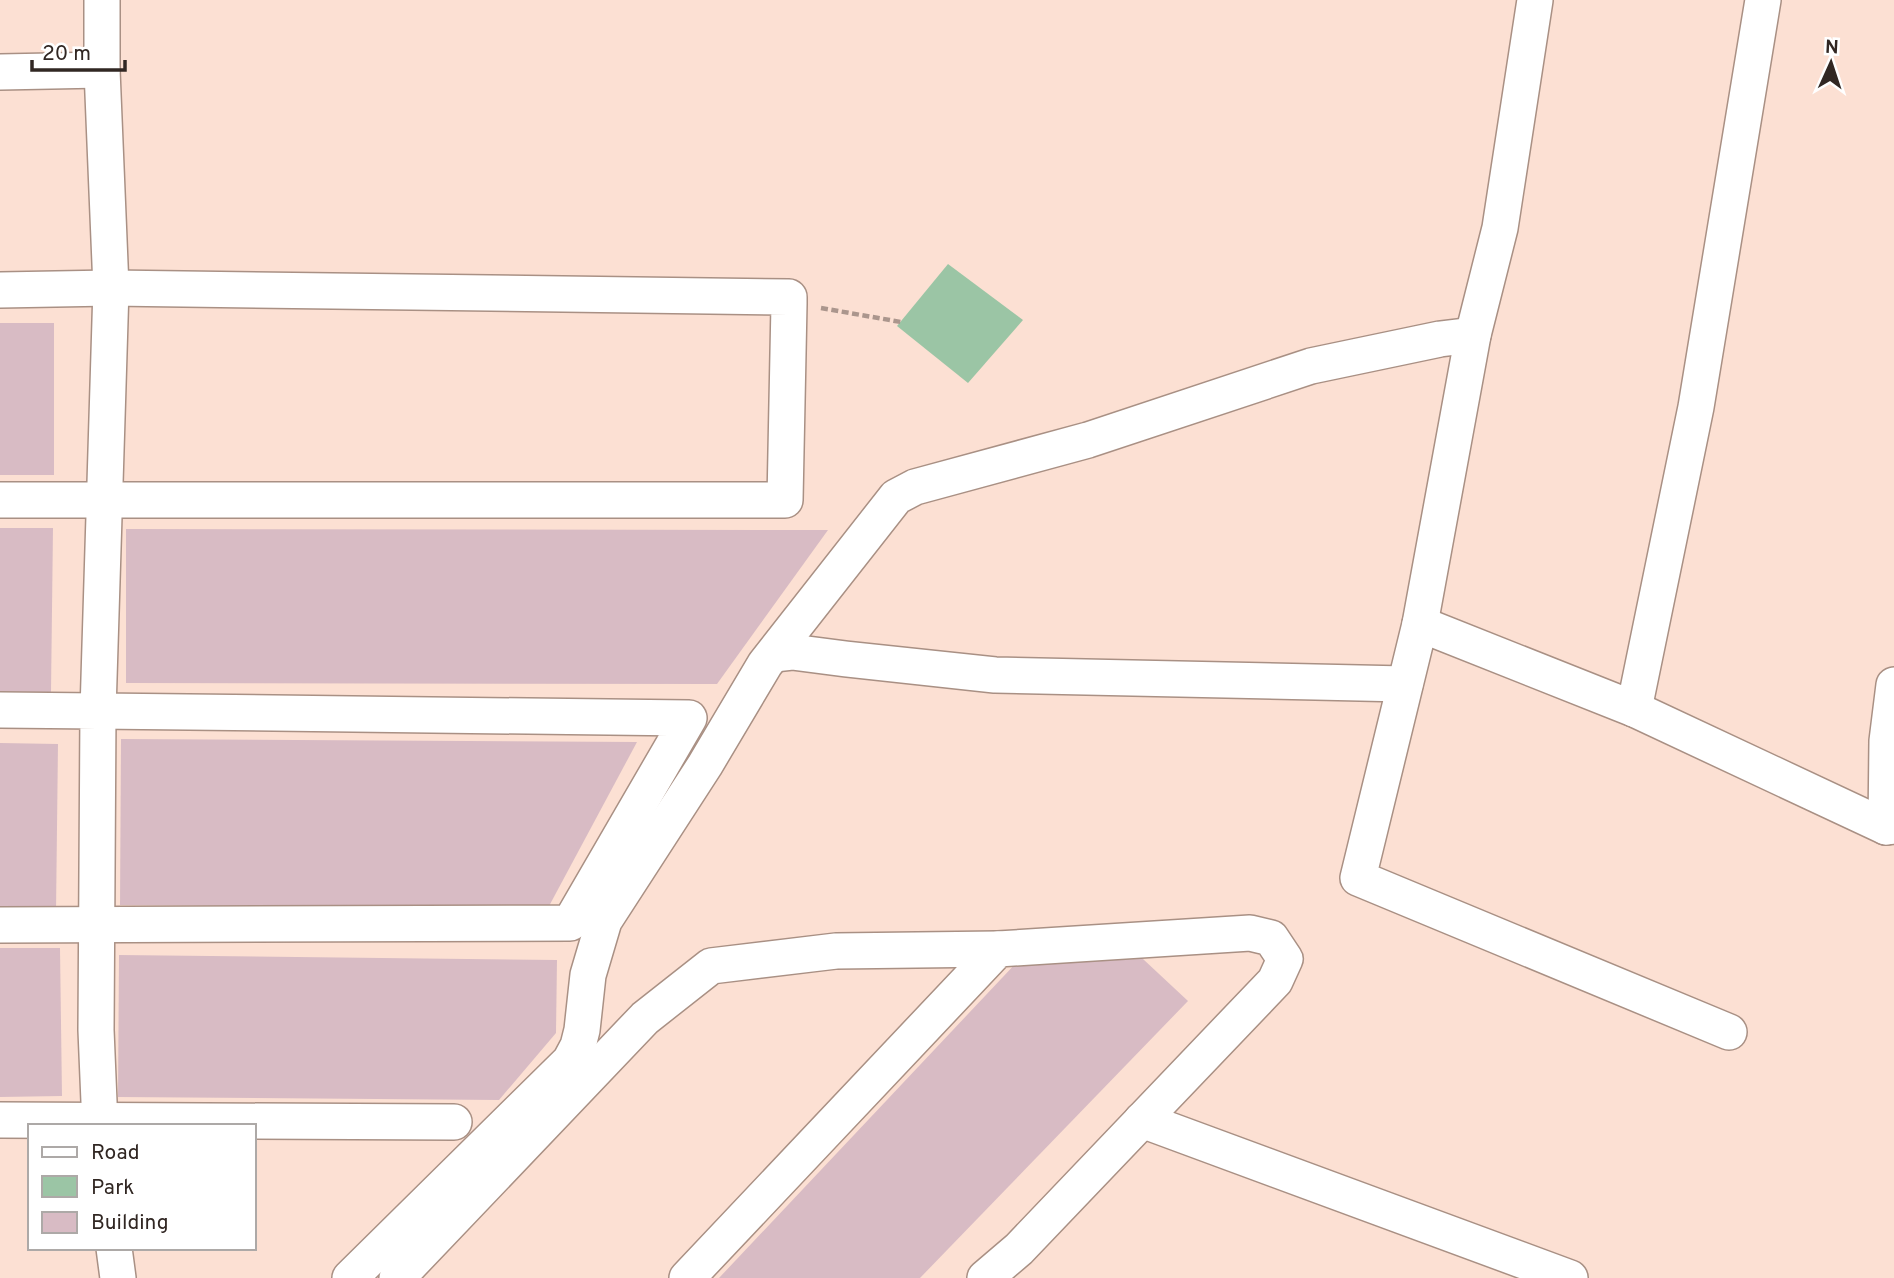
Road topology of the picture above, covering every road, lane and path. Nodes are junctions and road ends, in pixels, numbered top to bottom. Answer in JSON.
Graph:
{"nodes":[{"id":1,"x":102,"y":0,"type":"edge"},
{"id":2,"x":1535,"y":0,"type":"edge"},
{"id":3,"x":1763,"y":0,"type":"edge"},
{"id":4,"x":102,"y":70,"type":"junction"},
{"id":5,"x":0,"y":72,"type":"edge"},
{"id":6,"x":111,"y":288,"type":"junction"},
{"id":7,"x":0,"y":290,"type":"edge"},
{"id":8,"x":789,"y":304,"type":"junction"},
{"id":9,"x":901,"y":322,"type":"dead end"},
{"id":10,"x":1473,"y":335,"type":"junction"},
{"id":11,"x":0,"y":500,"type":"edge"},
{"id":12,"x":104,"y":501,"type":"junction"},
{"id":13,"x":1420,"y":624,"type":"junction"},
{"id":14,"x":774,"y":654,"type":"junction"},
{"id":15,"x":1405,"y":684,"type":"junction"},
{"id":16,"x":1894,"y":685,"type":"edge"},
{"id":17,"x":1634,"y":709,"type":"junction"},
{"id":18,"x":0,"y":710,"type":"edge"},
{"id":19,"x":98,"y":711,"type":"junction"},
{"id":20,"x":1890,"y":827,"type":"edge"},
{"id":21,"x":0,"y":925,"type":"edge"},
{"id":22,"x":97,"y":926,"type":"junction"},
{"id":23,"x":998,"y":949,"type":"junction"},
{"id":24,"x":1730,"y":1032,"type":"dead end"},
{"id":25,"x":0,"y":1120,"type":"edge"},
{"id":26,"x":1142,"y":1121,"type":"junction"},
{"id":27,"x":454,"y":1122,"type":"dead end"},
{"id":28,"x":100,"y":1123,"type":"edge"},
{"id":29,"x":114,"y":1250,"type":"edge"},
{"id":30,"x":1011,"y":1264,"type":"edge"},
{"id":31,"x":118,"y":1278,"type":"edge"},
{"id":32,"x":350,"y":1278,"type":"edge"},
{"id":33,"x":397,"y":1278,"type":"edge"},
{"id":34,"x":688,"y":1278,"type":"edge"},
{"id":35,"x":985,"y":1278,"type":"edge"},
{"id":36,"x":1570,"y":1278,"type":"edge"}],
"edges":[{"from":1,"to":4,"type":"street"},
{"from":2,"to":10,"type":"street"},
{"from":3,"to":17,"type":"street"},
{"from":4,"to":5,"type":"street"},
{"from":4,"to":6,"type":"street"},
{"from":6,"to":7,"type":"street"},
{"from":6,"to":8,"type":"street"},
{"from":6,"to":12,"type":"street"},
{"from":8,"to":9,"type":"path"},
{"from":8,"to":12,"type":"street"},
{"from":10,"to":13,"type":"street"},
{"from":10,"to":14,"type":"street"},
{"from":11,"to":12,"type":"street"},
{"from":12,"to":19,"type":"street"},
{"from":13,"to":15,"type":"street"},
{"from":13,"to":17,"type":"street"},
{"from":14,"to":15,"type":"street"},
{"from":14,"to":32,"type":"street"},
{"from":15,"to":24,"type":"street"},
{"from":16,"to":20,"type":"street"},
{"from":17,"to":20,"type":"street"},
{"from":18,"to":19,"type":"street"},
{"from":19,"to":22,"type":"street"},
{"from":19,"to":22,"type":"street"},
{"from":21,"to":22,"type":"street"},
{"from":22,"to":28,"type":"street"},
{"from":23,"to":26,"type":"street"},
{"from":23,"to":33,"type":"street"},
{"from":23,"to":34,"type":"street"},
{"from":25,"to":28,"type":"street"},
{"from":26,"to":30,"type":"street"},
{"from":26,"to":36,"type":"street"},
{"from":27,"to":28,"type":"street"},
{"from":29,"to":31,"type":"street"},
{"from":30,"to":35,"type":"street"}]}
